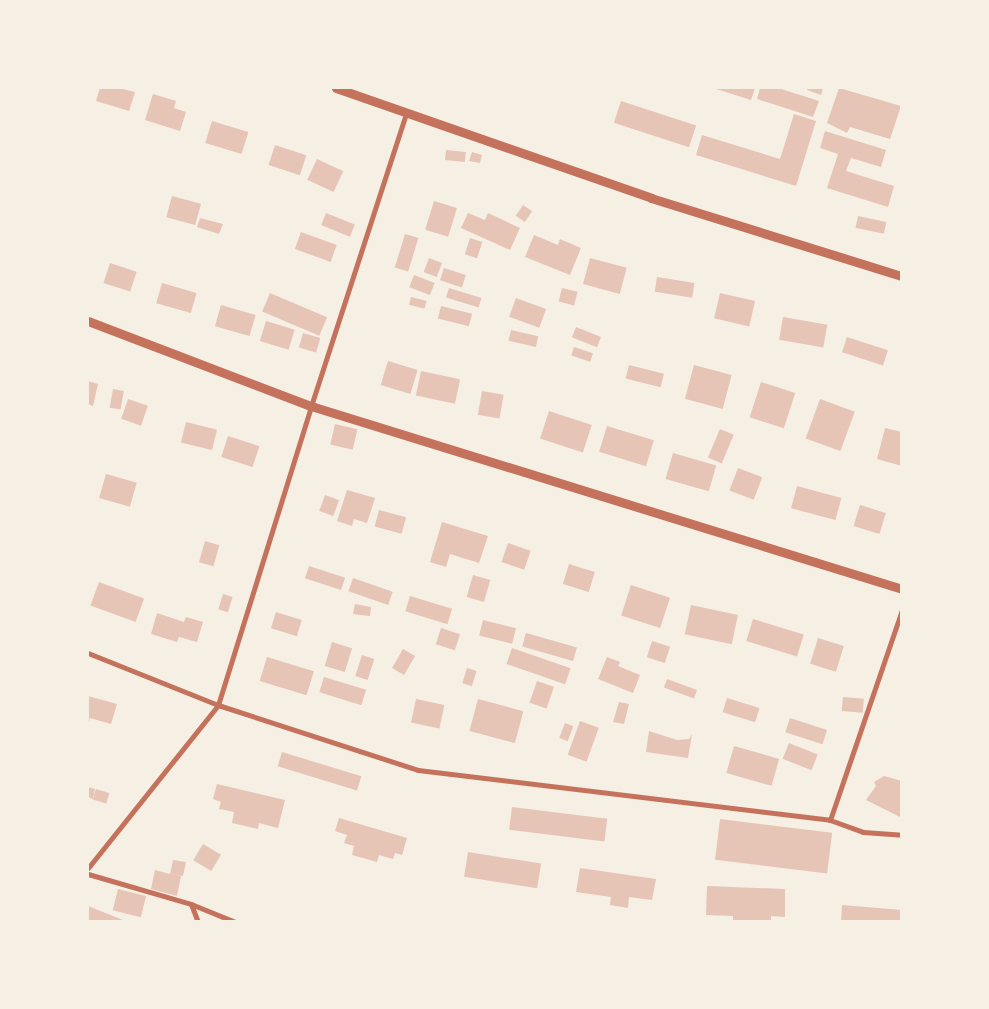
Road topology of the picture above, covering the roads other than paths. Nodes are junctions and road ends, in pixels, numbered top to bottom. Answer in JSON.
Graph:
{"nodes":[{"id":1,"x":336,"y":88,"type":"edge"},
{"id":2,"x":406,"y":114,"type":"junction"},
{"id":3,"x":902,"y":276,"type":"edge"},
{"id":4,"x":88,"y":321,"type":"edge"},
{"id":5,"x":311,"y":406,"type":"junction"},
{"id":6,"x":902,"y":590,"type":"edge"},
{"id":7,"x":902,"y":610,"type":"edge"},
{"id":8,"x":88,"y":653,"type":"edge"},
{"id":9,"x":218,"y":705,"type":"junction"},
{"id":10,"x":830,"y":820,"type":"junction"},
{"id":11,"x":902,"y":835,"type":"edge"},
{"id":12,"x":88,"y":868,"type":"edge"},
{"id":13,"x":88,"y":874,"type":"edge"},
{"id":14,"x":191,"y":904,"type":"junction"},
{"id":15,"x":198,"y":922,"type":"edge"},
{"id":16,"x":235,"y":922,"type":"edge"}],
"edges":[{"from":1,"to":2,"type":"street"},
{"from":2,"to":3,"type":"street"},
{"from":2,"to":5,"type":"street"},
{"from":4,"to":5,"type":"street"},
{"from":5,"to":6,"type":"street"},
{"from":5,"to":9,"type":"street"},
{"from":7,"to":10,"type":"street"},
{"from":8,"to":9,"type":"street"},
{"from":9,"to":10,"type":"street"},
{"from":9,"to":12,"type":"street"},
{"from":10,"to":11,"type":"street"},
{"from":13,"to":14,"type":"street"},
{"from":14,"to":15,"type":"street"},
{"from":14,"to":16,"type":"street"}]}
